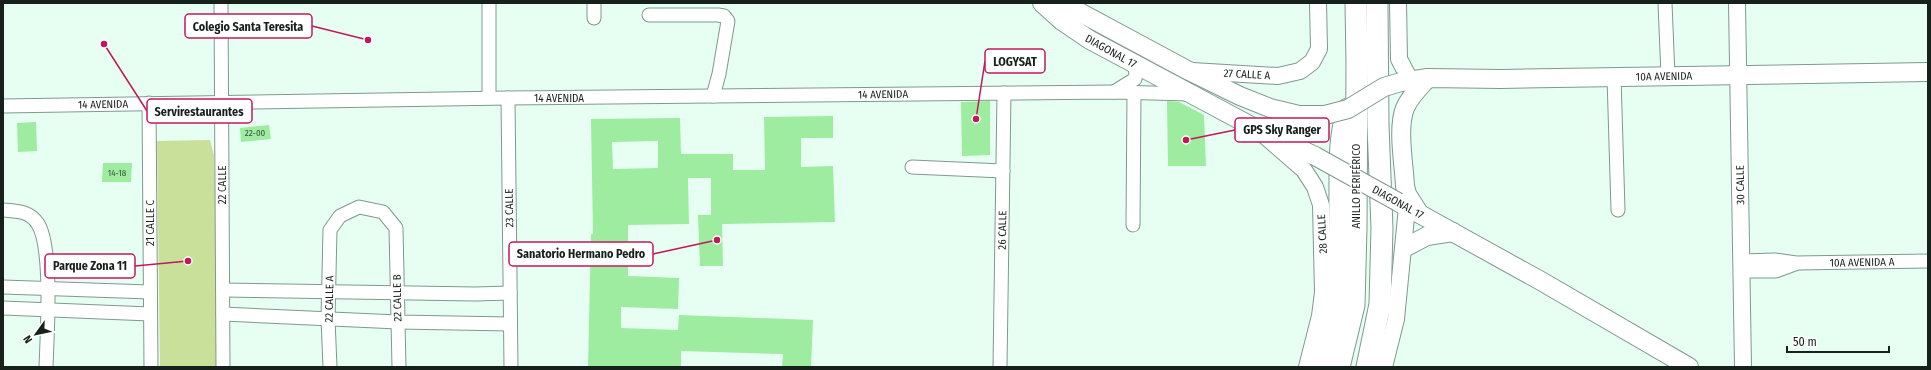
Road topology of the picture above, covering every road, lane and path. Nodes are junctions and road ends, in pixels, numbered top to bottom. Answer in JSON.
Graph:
{"nodes":[{"id":1,"x":221,"y":3,"type":"edge"},
{"id":2,"x":489,"y":3,"type":"edge"},
{"id":3,"x":594,"y":3,"type":"edge"},
{"id":4,"x":1318,"y":3,"type":"edge"},
{"id":5,"x":1356,"y":3,"type":"edge"},
{"id":6,"x":1377,"y":3,"type":"edge"},
{"id":7,"x":1398,"y":3,"type":"edge"},
{"id":8,"x":1665,"y":3,"type":"edge"},
{"id":9,"x":1737,"y":3,"type":"edge"},
{"id":10,"x":1043,"y":4,"type":"edge"},
{"id":11,"x":649,"y":15,"type":"dead end"},
{"id":12,"x":594,"y":18,"type":"dead end"},
{"id":13,"x":1134,"y":64,"type":"junction"},
{"id":14,"x":1189,"y":71,"type":"junction"},
{"id":15,"x":1928,"y":72,"type":"edge"},
{"id":16,"x":1738,"y":75,"type":"junction"},
{"id":17,"x":1668,"y":76,"type":"junction"},
{"id":18,"x":1614,"y":77,"type":"junction"},
{"id":19,"x":1428,"y":78,"type":"junction"},
{"id":20,"x":1406,"y":81,"type":"junction"},
{"id":21,"x":1114,"y":92,"type":"junction"},
{"id":22,"x":1004,"y":93,"type":"junction"},
{"id":23,"x":1134,"y":93,"type":"junction"},
{"id":24,"x":1190,"y":94,"type":"junction"},
{"id":25,"x":713,"y":96,"type":"junction"},
{"id":26,"x":489,"y":98,"type":"junction"},
{"id":27,"x":508,"y":98,"type":"junction"},
{"id":28,"x":222,"y":102,"type":"junction"},
{"id":29,"x":149,"y":103,"type":"junction"},
{"id":30,"x":3,"y":106,"type":"edge"},
{"id":31,"x":1348,"y":109,"type":"junction"},
{"id":32,"x":1253,"y":127,"type":"junction"},
{"id":33,"x":912,"y":167,"type":"dead end"},
{"id":34,"x":1003,"y":171,"type":"junction"},
{"id":35,"x":1408,"y":208,"type":"junction"},
{"id":36,"x":3,"y":210,"type":"edge"},
{"id":37,"x":1618,"y":210,"type":"dead end"},
{"id":38,"x":1133,"y":225,"type":"dead end"},
{"id":39,"x":330,"y":230,"type":"joint"},
{"id":40,"x":1453,"y":232,"type":"junction"},
{"id":41,"x":1404,"y":248,"type":"junction"},
{"id":42,"x":1928,"y":261,"type":"edge"},
{"id":43,"x":1741,"y":266,"type":"junction"},
{"id":44,"x":3,"y":287,"type":"edge"},
{"id":45,"x":48,"y":288,"type":"junction"},
{"id":46,"x":222,"y":290,"type":"junction"},
{"id":47,"x":329,"y":291,"type":"junction"},
{"id":48,"x":150,"y":292,"type":"junction"},
{"id":49,"x":397,"y":292,"type":"junction"},
{"id":50,"x":510,"y":293,"type":"junction"},
{"id":51,"x":3,"y":308,"type":"edge"},
{"id":52,"x":48,"y":309,"type":"junction"},
{"id":53,"x":150,"y":314,"type":"junction"},
{"id":54,"x":223,"y":314,"type":"junction"},
{"id":55,"x":328,"y":319,"type":"junction"},
{"id":56,"x":398,"y":322,"type":"junction"},
{"id":57,"x":510,"y":324,"type":"junction"},
{"id":58,"x":46,"y":367,"type":"edge"},
{"id":59,"x":151,"y":367,"type":"edge"},
{"id":60,"x":223,"y":367,"type":"edge"},
{"id":61,"x":330,"y":367,"type":"edge"},
{"id":62,"x":399,"y":367,"type":"edge"},
{"id":63,"x":511,"y":367,"type":"edge"},
{"id":64,"x":1000,"y":367,"type":"edge"},
{"id":65,"x":1307,"y":367,"type":"edge"},
{"id":66,"x":1321,"y":367,"type":"edge"},
{"id":67,"x":1339,"y":367,"type":"edge"},
{"id":68,"x":1367,"y":367,"type":"edge"},
{"id":69,"x":1384,"y":367,"type":"edge"},
{"id":70,"x":1689,"y":367,"type":"edge"},
{"id":71,"x":1743,"y":367,"type":"edge"}],
"edges":[{"from":1,"to":28,"type":"street","name":"22 CALLE"},
{"from":2,"to":26,"type":"street"},
{"from":3,"to":12,"type":"street"},
{"from":4,"to":14,"type":"street","name":"27 CALLE A"},
{"from":5,"to":67,"type":"highway","name":"ANILLO PERIFÉRICO"},
{"from":6,"to":68,"type":"highway","name":"ANILLO PERIFÉRICO"},
{"from":7,"to":20,"type":"street"},
{"from":8,"to":17,"type":"street"},
{"from":9,"to":16,"type":"street","name":"30 CALLE"},
{"from":10,"to":13,"type":"main road","name":"DIAGONAL 17"},
{"from":10,"to":14,"type":"main road","name":"DIAGONAL 17"},
{"from":11,"to":25,"type":"street"},
{"from":13,"to":21,"type":"street"},
{"from":13,"to":24,"type":"main road","name":"DIAGONAL 17"},
{"from":14,"to":31,"type":"main road","name":"DIAGONAL 17","bridge":true},
{"from":15,"to":16,"type":"main road","name":"10A AVENIDA"},
{"from":16,"to":17,"type":"main road","name":"10A AVENIDA"},
{"from":16,"to":43,"type":"street","name":"30 CALLE"},
{"from":17,"to":18,"type":"main road","name":"10A AVENIDA"},
{"from":18,"to":19,"type":"main road","name":"10A AVENIDA"},
{"from":18,"to":37,"type":"street"},
{"from":19,"to":20,"type":"main road","name":"10A AVENIDA"},
{"from":19,"to":35,"type":"main road"},
{"from":20,"to":31,"type":"main road","name":"DIAGONAL 17","bridge":true},
{"from":21,"to":22,"type":"street","name":"14 AVENIDA"},
{"from":21,"to":23,"type":"street","name":"14 AVENIDA"},
{"from":22,"to":25,"type":"street","name":"14 AVENIDA"},
{"from":22,"to":34,"type":"street","name":"26 CALLE"},
{"from":23,"to":24,"type":"street","name":"14 AVENIDA"},
{"from":23,"to":38,"type":"street"},
{"from":24,"to":32,"type":"main road","name":"DIAGONAL 17"},
{"from":25,"to":27,"type":"street","name":"14 AVENIDA"},
{"from":26,"to":27,"type":"street","name":"14 AVENIDA"},
{"from":26,"to":28,"type":"street","name":"14 AVENIDA"},
{"from":27,"to":50,"type":"street","name":"23 CALLE"},
{"from":28,"to":29,"type":"street","name":"14 AVENIDA"},
{"from":28,"to":46,"type":"street","name":"22 CALLE"},
{"from":29,"to":30,"type":"street","name":"14 AVENIDA"},
{"from":29,"to":48,"type":"street","name":"21 CALLE C"},
{"from":31,"to":66,"type":"highway"},
{"from":32,"to":35,"type":"main road","name":"DIAGONAL 17","bridge":true},
{"from":32,"to":65,"type":"street","name":"28 CALLE"},
{"from":33,"to":34,"type":"street"},
{"from":34,"to":64,"type":"street","name":"26 CALLE"},
{"from":35,"to":40,"type":"main road","name":"DIAGONAL 17"},
{"from":35,"to":41,"type":"street"},
{"from":36,"to":45,"type":"street"},
{"from":39,"to":47,"type":"street","name":"22 CALLE A"},
{"from":39,"to":49,"type":"street","name":"22 CALLE B"},
{"from":40,"to":41,"type":"main road"},
{"from":40,"to":70,"type":"main road","name":"DIAGONAL 17"},
{"from":41,"to":69,"type":"street"},
{"from":42,"to":43,"type":"street","name":"10A AVENIDA A"},
{"from":43,"to":71,"type":"street","name":"30 CALLE"},
{"from":44,"to":45,"type":"street"},
{"from":45,"to":48,"type":"street"},
{"from":45,"to":52,"type":"street"},
{"from":46,"to":47,"type":"street"},
{"from":46,"to":54,"type":"street","name":"22 CALLE"},
{"from":47,"to":49,"type":"street"},
{"from":47,"to":55,"type":"street","name":"22 CALLE A"},
{"from":48,"to":53,"type":"street","name":"21 CALLE C"},
{"from":49,"to":50,"type":"street"},
{"from":49,"to":56,"type":"street","name":"22 CALLE B"},
{"from":50,"to":57,"type":"street","name":"23 CALLE"},
{"from":51,"to":52,"type":"street"},
{"from":52,"to":53,"type":"street"},
{"from":52,"to":58,"type":"street"},
{"from":53,"to":59,"type":"street","name":"21 CALLE C"},
{"from":54,"to":55,"type":"street"},
{"from":54,"to":60,"type":"street","name":"22 CALLE"},
{"from":55,"to":56,"type":"street"},
{"from":55,"to":61,"type":"street","name":"22 CALLE A"},
{"from":56,"to":57,"type":"street"},
{"from":56,"to":62,"type":"street","name":"22 CALLE B"},
{"from":57,"to":63,"type":"street","name":"23 CALLE"}]}
